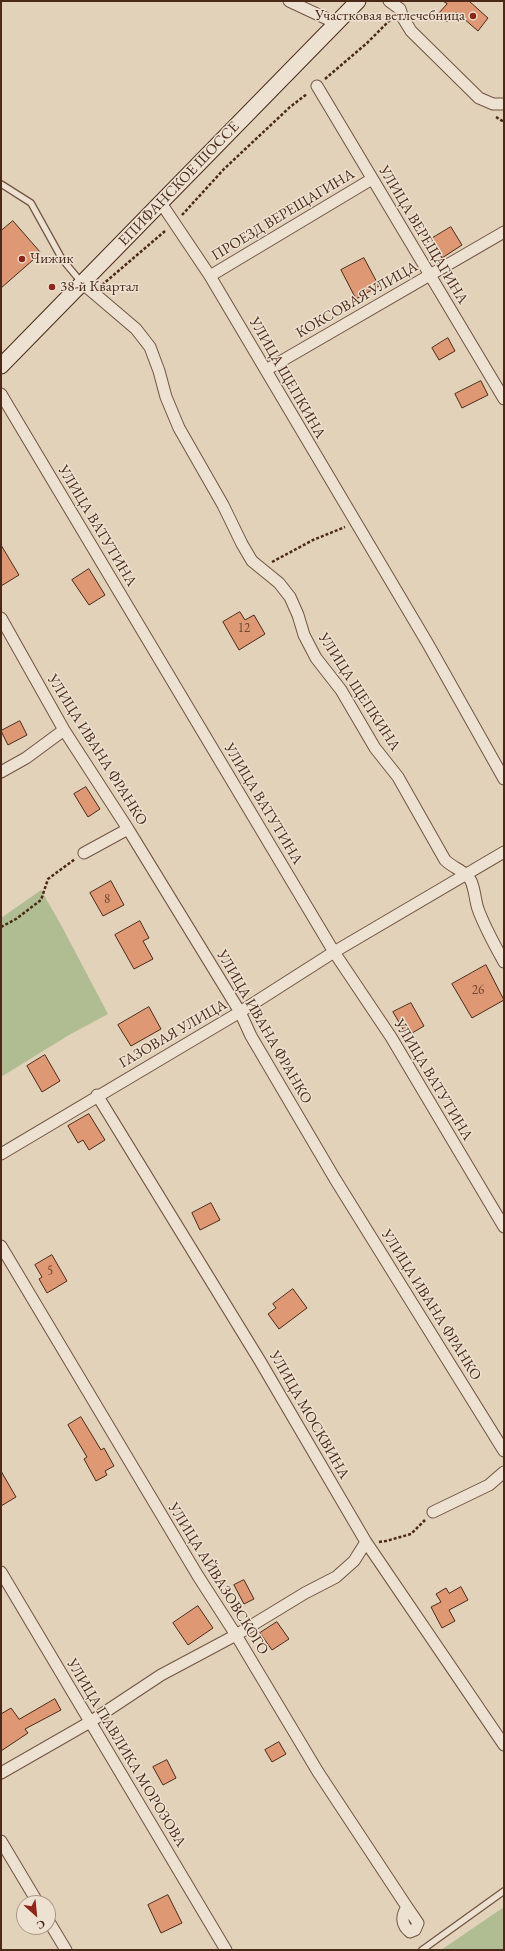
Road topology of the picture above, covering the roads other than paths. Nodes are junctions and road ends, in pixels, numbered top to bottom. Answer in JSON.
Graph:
{"nodes":[{"id":1,"x":289,"y":1,"type":"edge"},
{"id":2,"x":358,"y":1,"type":"edge"},
{"id":3,"x":389,"y":1,"type":"edge"},
{"id":4,"x":336,"y":23,"type":"junction"},
{"id":5,"x":317,"y":86,"type":"road end"},
{"id":6,"x":504,"y":104,"type":"edge"},
{"id":7,"x":372,"y":179,"type":"junction"},
{"id":8,"x":1,"y":184,"type":"edge"},
{"id":9,"x":161,"y":203,"type":"junction"},
{"id":10,"x":504,"y":232,"type":"edge"},
{"id":11,"x":429,"y":275,"type":"junction"},
{"id":12,"x":210,"y":276,"type":"junction"},
{"id":13,"x":87,"y":288,"type":"junction"},
{"id":14,"x":1,"y":366,"type":"edge"},
{"id":15,"x":266,"y":370,"type":"junction"},
{"id":16,"x":1,"y":394,"type":"edge"},
{"id":17,"x":504,"y":399,"type":"edge"},
{"id":18,"x":1,"y":618,"type":"edge"},
{"id":19,"x":64,"y":730,"type":"junction"},
{"id":20,"x":1,"y":772,"type":"edge"},
{"id":21,"x":504,"y":779,"type":"edge"},
{"id":22,"x":128,"y":829,"type":"junction"},
{"id":23,"x":504,"y":852,"type":"edge"},
{"id":24,"x":84,"y":853,"type":"road end"},
{"id":25,"x":466,"y":874,"type":"junction"},
{"id":26,"x":334,"y":952,"type":"junction"},
{"id":27,"x":504,"y":962,"type":"edge"},
{"id":28,"x":240,"y":1012,"type":"junction"},
{"id":29,"x":97,"y":1095,"type":"junction"},
{"id":30,"x":1,"y":1154,"type":"edge"},
{"id":31,"x":504,"y":1227,"type":"edge"},
{"id":32,"x":1,"y":1246,"type":"edge"},
{"id":33,"x":504,"y":1451,"type":"edge"},
{"id":34,"x":504,"y":1472,"type":"edge"},
{"id":35,"x":433,"y":1512,"type":"road end"},
{"id":36,"x":366,"y":1542,"type":"junction"},
{"id":37,"x":1,"y":1572,"type":"edge"},
{"id":38,"x":236,"y":1635,"type":"junction"},
{"id":39,"x":90,"y":1722,"type":"junction"},
{"id":40,"x":504,"y":1744,"type":"edge"},
{"id":41,"x":1,"y":1773,"type":"edge"},
{"id":42,"x":1,"y":1841,"type":"edge"},
{"id":43,"x":504,"y":1891,"type":"edge"},
{"id":44,"x":33,"y":1895,"type":"edge"},
{"id":45,"x":418,"y":1923,"type":"dead end"},
{"id":46,"x":56,"y":1933,"type":"edge"},
{"id":47,"x":66,"y":1950,"type":"edge"},
{"id":48,"x":226,"y":1950,"type":"edge"},
{"id":49,"x":422,"y":1950,"type":"edge"}],
"edges":[{"from":1,"to":4,"type":"street"},
{"from":2,"to":4,"type":"main road","name":"ЕПИФАНСКОЕ ШОССЕ"},
{"from":3,"to":6,"type":"street"},
{"from":4,"to":9,"type":"main road","name":"ЕПИФАНСКОЕ ШОССЕ"},
{"from":5,"to":7,"type":"street","name":"УЛИЦА ВЕРЕЩАГИНА"},
{"from":7,"to":11,"type":"street","name":"УЛИЦА ВЕРЕЩАГИНА"},
{"from":7,"to":12,"type":"street","name":"ПРОЕЗД ВЕРЕЩАГИНА"},
{"from":8,"to":13,"type":"lane"},
{"from":9,"to":12,"type":"street","name":"УЛИЦА ЩЕПКИНА"},
{"from":9,"to":13,"type":"main road","name":"ЕПИФАНСКОЕ ШОССЕ"},
{"from":10,"to":11,"type":"street","name":"КОКСОВАЯ УЛИЦА"},
{"from":11,"to":15,"type":"street","name":"КОКСОВАЯ УЛИЦА"},
{"from":11,"to":17,"type":"street","name":"УЛИЦА ВЕРЕЩАГИНА"},
{"from":12,"to":15,"type":"street","name":"УЛИЦА ЩЕПКИНА"},
{"from":13,"to":14,"type":"main road","name":"ЕПИФАНСКОЕ ШОССЕ"},
{"from":13,"to":25,"type":"street","name":"УЛИЦА ЩЕПКИНА"},
{"from":15,"to":21,"type":"street","name":"УЛИЦА ЩЕПКИНА"},
{"from":16,"to":26,"type":"street","name":"УЛИЦА ВАТУТИНА"},
{"from":18,"to":19,"type":"street","name":"УЛИЦА ИВАНА ФРАНКО"},
{"from":19,"to":20,"type":"street"},
{"from":19,"to":22,"type":"street","name":"УЛИЦА ИВАНА ФРАНКО"},
{"from":22,"to":24,"type":"street"},
{"from":22,"to":28,"type":"street","name":"УЛИЦА ИВАНА ФРАНКО"},
{"from":23,"to":25,"type":"street","name":"ГАЗОВАЯ УЛИЦА"},
{"from":25,"to":26,"type":"street","name":"ГАЗОВАЯ УЛИЦА"},
{"from":25,"to":27,"type":"street"},
{"from":26,"to":28,"type":"street","name":"ГАЗОВАЯ УЛИЦА"},
{"from":26,"to":31,"type":"street","name":"УЛИЦА ВАТУТИНА"},
{"from":28,"to":29,"type":"street","name":"ГАЗОВАЯ УЛИЦА"},
{"from":28,"to":33,"type":"street","name":"УЛИЦА ИВАНА ФРАНКО"},
{"from":29,"to":30,"type":"street","name":"ГАЗОВАЯ УЛИЦА"},
{"from":29,"to":36,"type":"street","name":"УЛИЦА МОСКВИНА"},
{"from":32,"to":38,"type":"street","name":"УЛИЦА АЙВАЗОВСКОГО"},
{"from":34,"to":35,"type":"street"},
{"from":36,"to":38,"type":"street"},
{"from":36,"to":40,"type":"street","name":"УЛИЦА МОСКВИНА"},
{"from":37,"to":39,"type":"street","name":"УЛИЦА ПАВЛИКА МОРОЗОВА"},
{"from":38,"to":39,"type":"street"},
{"from":38,"to":45,"type":"street","name":"УЛИЦА АЙВАЗОВСКОГО"},
{"from":39,"to":41,"type":"street"},
{"from":39,"to":48,"type":"street","name":"УЛИЦА ПАВЛИКА МОРОЗОВА"},
{"from":42,"to":44,"type":"street"},
{"from":43,"to":49,"type":"lane"},
{"from":46,"to":47,"type":"street"}]}
